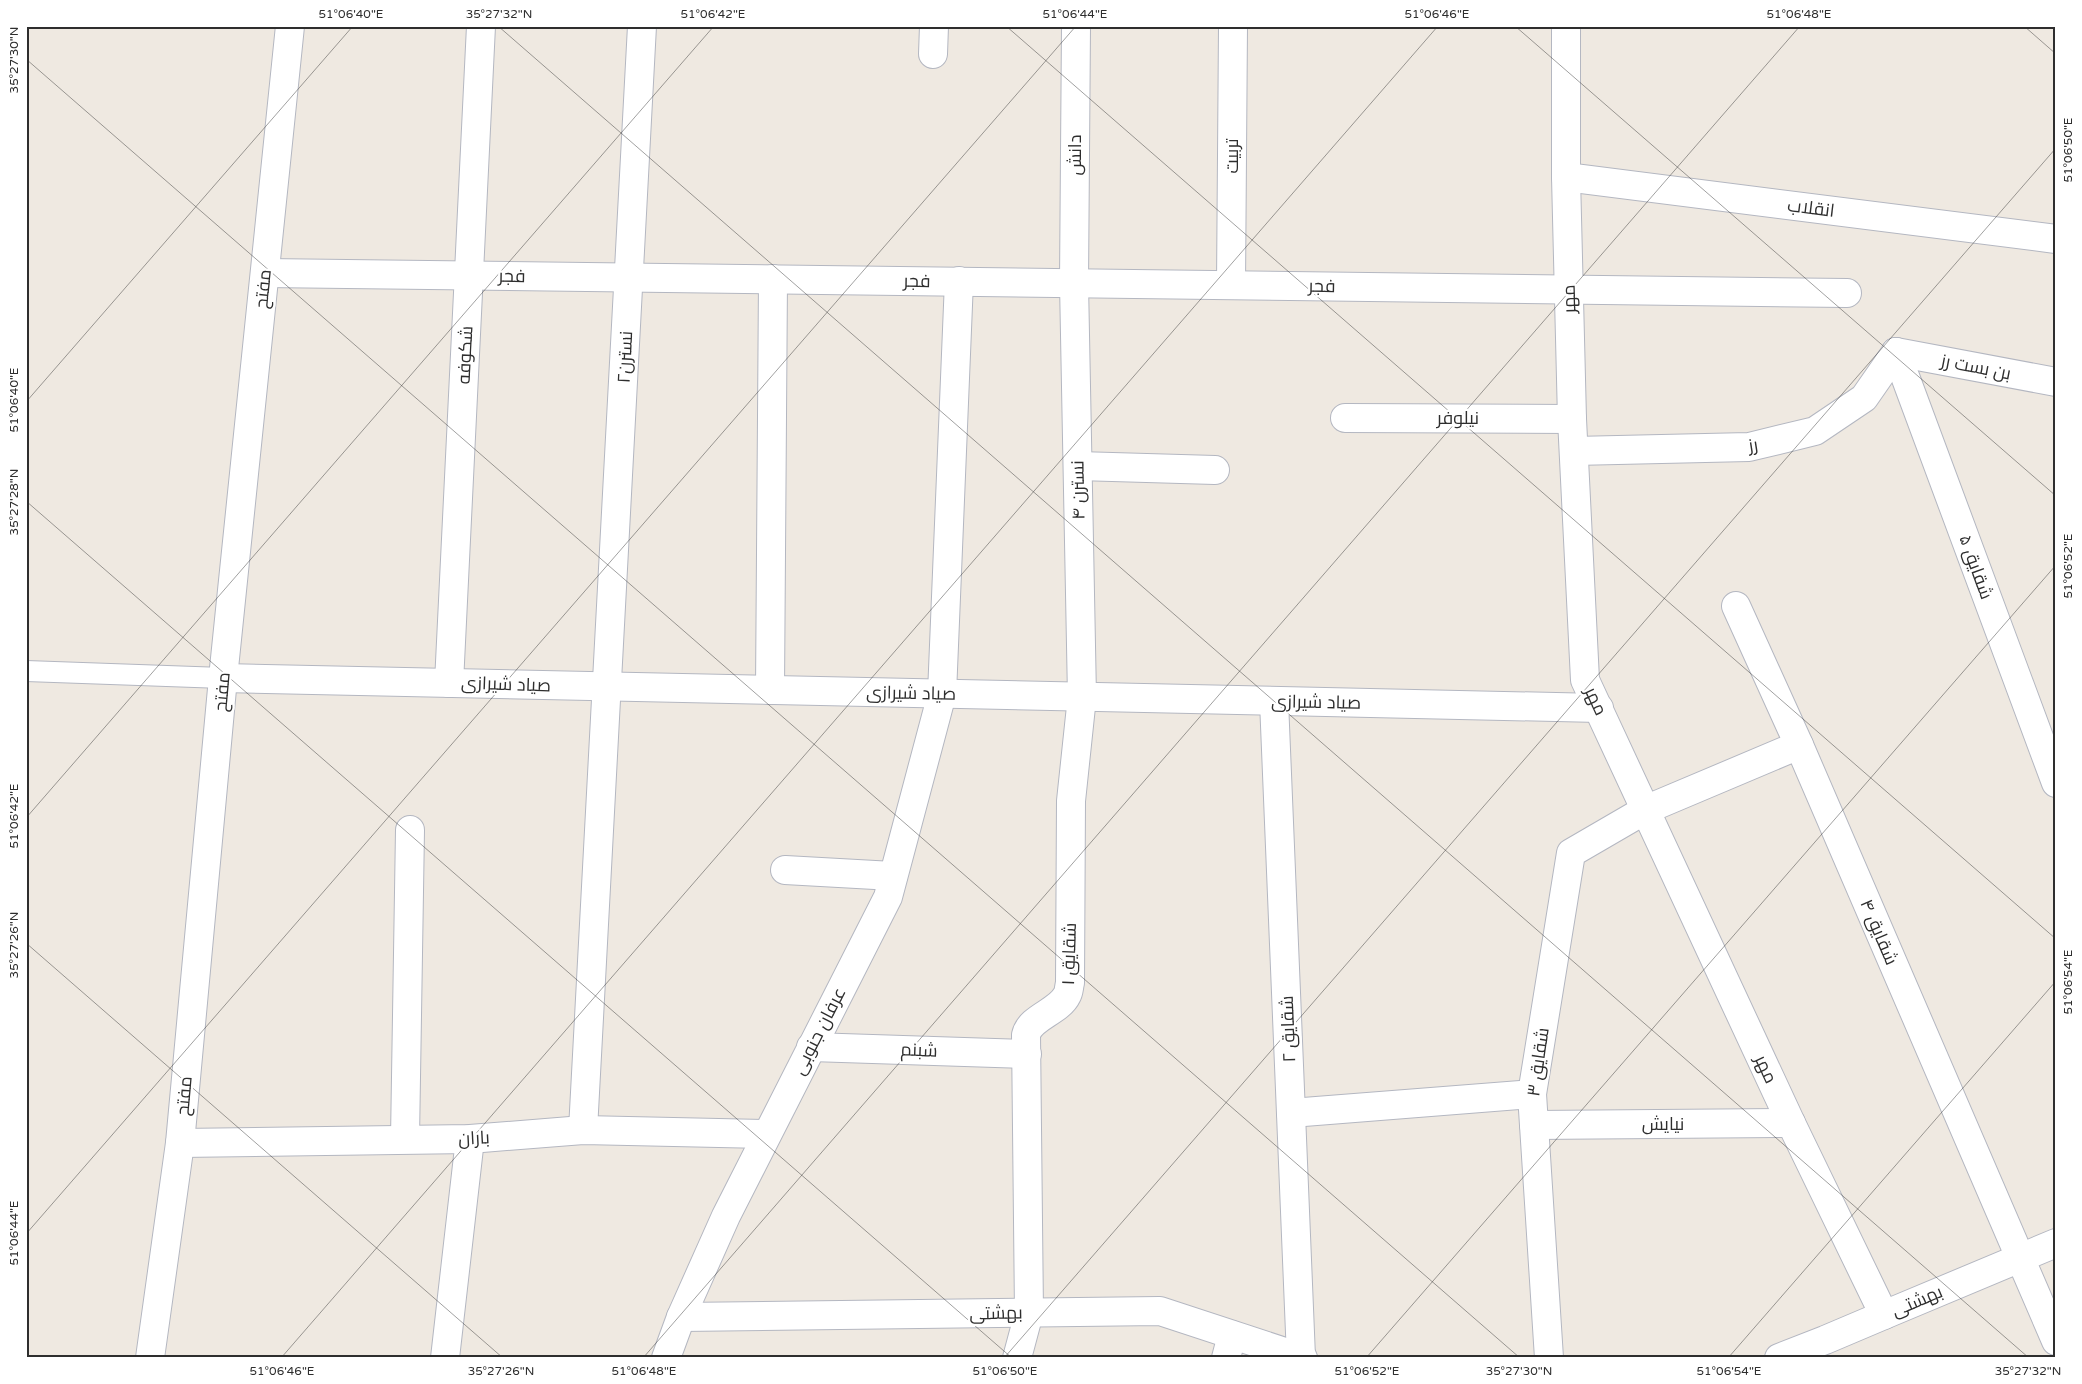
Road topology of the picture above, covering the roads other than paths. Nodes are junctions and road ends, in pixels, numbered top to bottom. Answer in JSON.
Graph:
{"nodes":[{"id":1,"x":290,"y":26,"type":"edge"},
{"id":2,"x":481,"y":26,"type":"edge"},
{"id":3,"x":642,"y":26,"type":"edge"},
{"id":4,"x":934,"y":26,"type":"edge"},
{"id":5,"x":1076,"y":26,"type":"edge"},
{"id":6,"x":1233,"y":26,"type":"edge"},
{"id":7,"x":1566,"y":26,"type":"edge"},
{"id":8,"x":933,"y":54,"type":"dead end"},
{"id":9,"x":1566,"y":177,"type":"junction"},
{"id":10,"x":2056,"y":239,"type":"edge"},
{"id":11,"x":265,"y":273,"type":"junction"},
{"id":12,"x":469,"y":276,"type":"junction"},
{"id":13,"x":629,"y":278,"type":"junction"},
{"id":14,"x":773,"y":279,"type":"junction"},
{"id":15,"x":959,"y":281,"type":"junction"},
{"id":16,"x":1074,"y":283,"type":"junction"},
{"id":17,"x":1231,"y":285,"type":"junction"},
{"id":18,"x":1569,"y":289,"type":"junction"},
{"id":19,"x":1847,"y":292,"type":"dead end"},
{"id":20,"x":1896,"y":352,"type":"junction"},
{"id":21,"x":2056,"y":382,"type":"edge"},
{"id":22,"x":1345,"y":418,"type":"dead end"},
{"id":23,"x":1572,"y":419,"type":"junction"},
{"id":24,"x":1574,"y":450,"type":"junction"},
{"id":25,"x":1078,"y":466,"type":"junction"},
{"id":26,"x":1215,"y":470,"type":"dead end"},
{"id":27,"x":1736,"y":606,"type":"dead end"},
{"id":28,"x":26,"y":671,"type":"edge"},
{"id":29,"x":223,"y":678,"type":"junction"},
{"id":30,"x":449,"y":683,"type":"junction"},
{"id":31,"x":607,"y":687,"type":"junction"},
{"id":32,"x":770,"y":690,"type":"junction"},
{"id":33,"x":942,"y":694,"type":"junction"},
{"id":34,"x":1082,"y":697,"type":"junction"},
{"id":35,"x":1274,"y":701,"type":"junction"},
{"id":36,"x":1599,"y":708,"type":"junction"},
{"id":37,"x":1798,"y":745,"type":"junction"},
{"id":38,"x":2056,"y":782,"type":"edge"},
{"id":39,"x":1646,"y":810,"type":"junction"},
{"id":40,"x":410,"y":830,"type":"dead end"},
{"id":41,"x":785,"y":870,"type":"dead end"},
{"id":42,"x":893,"y":876,"type":"junction"},
{"id":43,"x":811,"y":1047,"type":"junction"},
{"id":44,"x":1027,"y":1054,"type":"junction"},
{"id":45,"x":1532,"y":1094,"type":"junction"},
{"id":46,"x":1291,"y":1112,"type":"junction"},
{"id":47,"x":1791,"y":1123,"type":"junction"},
{"id":48,"x":1534,"y":1125,"type":"junction"},
{"id":49,"x":583,"y":1130,"type":"junction"},
{"id":50,"x":767,"y":1134,"type":"junction"},
{"id":51,"x":405,"y":1139,"type":"junction"},
{"id":52,"x":470,"y":1139,"type":"junction"},
{"id":53,"x":180,"y":1142,"type":"junction"},
{"id":54,"x":2056,"y":1243,"type":"edge"},
{"id":55,"x":2020,"y":1258,"type":"junction"},
{"id":56,"x":1029,"y":1312,"type":"junction"},
{"id":57,"x":1884,"y":1315,"type":"junction"},
{"id":58,"x":681,"y":1317,"type":"junction"},
{"id":59,"x":2056,"y":1341,"type":"edge"},
{"id":60,"x":1229,"y":1346,"type":"edge"},
{"id":61,"x":1829,"y":1349,"type":"edge"},
{"id":62,"x":1302,"y":1357,"type":"edge"},
{"id":63,"x":150,"y":1358,"type":"edge"},
{"id":64,"x":445,"y":1358,"type":"edge"},
{"id":65,"x":666,"y":1358,"type":"edge"},
{"id":66,"x":1017,"y":1358,"type":"edge"},
{"id":67,"x":1550,"y":1358,"type":"edge"},
{"id":68,"x":1779,"y":1358,"type":"edge"}],
"edges":[{"from":1,"to":11,"type":"street","name":"مفتح"},
{"from":2,"to":12,"type":"street","name":"شکوفه"},
{"from":3,"to":13,"type":"street","name":"نسترن۲"},
{"from":4,"to":8,"type":"street"},
{"from":5,"to":16,"type":"street","name":"دانش"},
{"from":6,"to":17,"type":"street","name":"تربیت"},
{"from":7,"to":9,"type":"street","name":"مهر"},
{"from":9,"to":10,"type":"street","name":"انقلاب"},
{"from":9,"to":18,"type":"street","name":"مهر"},
{"from":11,"to":12,"type":"street","name":"فجر"},
{"from":11,"to":29,"type":"street","name":"مفتح"},
{"from":12,"to":13,"type":"street","name":"فجر"},
{"from":12,"to":30,"type":"street","name":"شکوفه"},
{"from":13,"to":14,"type":"street","name":"فجر"},
{"from":13,"to":31,"type":"street","name":"نسترن۲"},
{"from":14,"to":15,"type":"street","name":"فجر"},
{"from":14,"to":32,"type":"street"},
{"from":15,"to":16,"type":"street","name":"فجر"},
{"from":15,"to":33,"type":"street","name":"عرفان جنوبی"},
{"from":16,"to":17,"type":"street","name":"فجر"},
{"from":16,"to":25,"type":"street","name":"نسترن ۴"},
{"from":17,"to":18,"type":"street","name":"فجر"},
{"from":18,"to":19,"type":"street","name":"فجر"},
{"from":18,"to":23,"type":"street","name":"مهر"},
{"from":20,"to":21,"type":"street","name":"بن بست رز"},
{"from":20,"to":24,"type":"street","name":"رز"},
{"from":20,"to":38,"type":"street","name":"شقایق ۵"},
{"from":22,"to":23,"type":"street","name":"نیلوفر"},
{"from":23,"to":24,"type":"street","name":"مهر"},
{"from":24,"to":36,"type":"street","name":"مهر"},
{"from":25,"to":26,"type":"street"},
{"from":25,"to":34,"type":"street","name":"نسترن ۴"},
{"from":27,"to":37,"type":"street","name":"شقایق ۴"},
{"from":28,"to":29,"type":"lane"},
{"from":29,"to":30,"type":"street","name":"صیاد شیرازی"},
{"from":29,"to":53,"type":"street","name":"مفتح"},
{"from":30,"to":31,"type":"street","name":"صیاد شیرازی"},
{"from":31,"to":32,"type":"street","name":"صیاد شیرازی"},
{"from":31,"to":49,"type":"street","name":"نسترن۲"},
{"from":32,"to":33,"type":"street","name":"صیاد شیرازی"},
{"from":33,"to":34,"type":"street","name":"صیاد شیرازی"},
{"from":33,"to":42,"type":"street","name":"عرفان جنوبی"},
{"from":34,"to":35,"type":"street","name":"صیاد شیرازی"},
{"from":34,"to":44,"type":"street","name":"شقایق ۱"},
{"from":35,"to":36,"type":"street","name":"صیاد شیرازی"},
{"from":35,"to":46,"type":"street","name":"شقایق ۲"},
{"from":36,"to":39,"type":"street","name":"مهر"},
{"from":37,"to":39,"type":"street"},
{"from":37,"to":55,"type":"street","name":"شقایق ۴"},
{"from":39,"to":45,"type":"street","name":"شقایق ۳"},
{"from":39,"to":47,"type":"street","name":"مهر"},
{"from":40,"to":51,"type":"street"},
{"from":41,"to":42,"type":"street"},
{"from":42,"to":43,"type":"street","name":"عرفان جنوبی"},
{"from":43,"to":44,"type":"street","name":"شبنم"},
{"from":43,"to":50,"type":"street","name":"عرفان جنوبی"},
{"from":44,"to":56,"type":"street","name":"شقایق ۱"},
{"from":45,"to":46,"type":"street"},
{"from":45,"to":48,"type":"street","name":"شقایق ۳"},
{"from":46,"to":62,"type":"street","name":"شقایق ۲"},
{"from":47,"to":48,"type":"street","name":"نیایش"},
{"from":47,"to":57,"type":"street","name":"مهر"},
{"from":48,"to":67,"type":"street","name":"شقایق ۳"},
{"from":49,"to":50,"type":"street","name":"باران"},
{"from":49,"to":52,"type":"street","name":"باران"},
{"from":50,"to":58,"type":"street","name":"عرفان جنوبی"},
{"from":51,"to":52,"type":"street","name":"باران"},
{"from":51,"to":53,"type":"street","name":"باران"},
{"from":52,"to":64,"type":"street"},
{"from":53,"to":63,"type":"street","name":"مفتح"},
{"from":54,"to":55,"type":"street","name":"بهشتی"},
{"from":55,"to":57,"type":"street","name":"بهشتی"},
{"from":55,"to":59,"type":"street","name":"شقایق ۴"},
{"from":56,"to":58,"type":"street","name":"بهشتی"},
{"from":56,"to":60,"type":"street","name":"بهشتی"},
{"from":56,"to":66,"type":"street","name":"شقایق ۱"},
{"from":57,"to":61,"type":"street","name":"بهشتی"},
{"from":58,"to":65,"type":"street","name":"عرفان جنوبی"},
{"from":60,"to":62,"type":"street","name":"بهشتی"},
{"from":61,"to":68,"type":"street","name":"بهشتی"}]}
